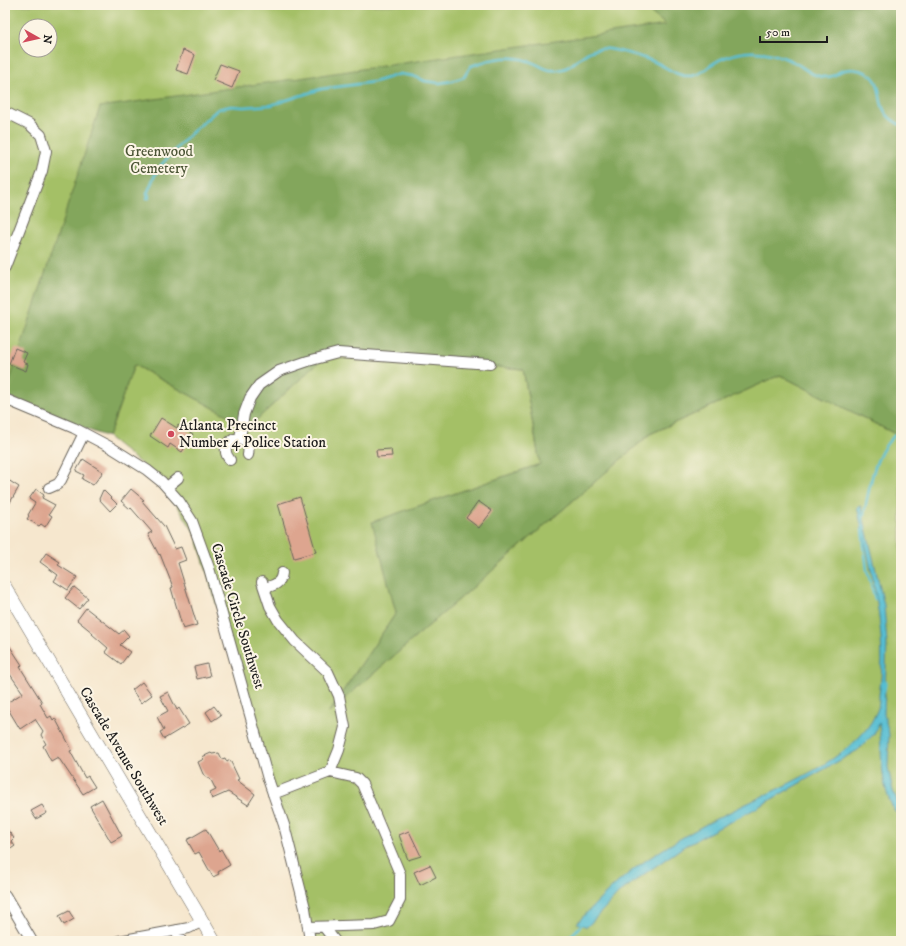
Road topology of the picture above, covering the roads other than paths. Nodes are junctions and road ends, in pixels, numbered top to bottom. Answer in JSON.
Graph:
{"nodes":[{"id":1,"x":5,"y":112,"type":"edge"},
{"id":2,"x":5,"y":266,"type":"edge"},
{"id":3,"x":490,"y":364,"type":"dead end"},
{"id":4,"x":5,"y":399,"type":"edge"},
{"id":5,"x":84,"y":433,"type":"junction"},
{"id":6,"x":240,"y":438,"type":"junction"},
{"id":7,"x":130,"y":446,"type":"dead end"},
{"id":8,"x":124,"y":455,"type":"junction"},
{"id":9,"x":248,"y":455,"type":"dead end"},
{"id":10,"x":230,"y":460,"type":"dead end"},
{"id":11,"x":178,"y":478,"type":"dead end"},
{"id":12,"x":167,"y":487,"type":"junction"},
{"id":13,"x":49,"y":488,"type":"dead end"},
{"id":14,"x":282,"y":573,"type":"dead end"},
{"id":15,"x":5,"y":587,"type":"edge"},
{"id":16,"x":330,"y":772,"type":"junction"},
{"id":17,"x":273,"y":794,"type":"junction"},
{"id":18,"x":5,"y":895,"type":"edge"},
{"id":19,"x":203,"y":921,"type":"junction"},
{"id":20,"x":308,"y":927,"type":"junction"},
{"id":21,"x":324,"y":927,"type":"junction"},
{"id":22,"x":177,"y":930,"type":"junction"},
{"id":23,"x":32,"y":941,"type":"edge"},
{"id":24,"x":119,"y":941,"type":"edge"},
{"id":25,"x":181,"y":941,"type":"edge"},
{"id":26,"x":214,"y":941,"type":"edge"},
{"id":27,"x":310,"y":941,"type":"edge"},
{"id":28,"x":335,"y":941,"type":"edge"}],
"edges":[{"from":1,"to":2,"type":"street"},
{"from":3,"to":6,"type":"street"},
{"from":4,"to":5,"type":"street","name":"Cascade Circle Southwest"},
{"from":5,"to":8,"type":"street","name":"Cascade Circle Southwest"},
{"from":5,"to":13,"type":"street"},
{"from":6,"to":9,"type":"street"},
{"from":6,"to":10,"type":"street"},
{"from":7,"to":8,"type":"street"},
{"from":8,"to":12,"type":"street","name":"Cascade Circle Southwest"},
{"from":11,"to":12,"type":"street"},
{"from":12,"to":17,"type":"street","name":"Cascade Circle Southwest"},
{"from":14,"to":16,"type":"street"},
{"from":15,"to":19,"type":"main road","name":"Cascade Avenue Southwest"},
{"from":16,"to":17,"type":"street"},
{"from":16,"to":21,"type":"street"},
{"from":17,"to":20,"type":"street","name":"Cascade Circle Southwest"},
{"from":18,"to":23,"type":"street"},
{"from":19,"to":22,"type":"street"},
{"from":19,"to":26,"type":"main road","name":"Cascade Avenue Southwest"},
{"from":20,"to":21,"type":"street"},
{"from":20,"to":27,"type":"street","name":"Cascade Circle Southwest"},
{"from":21,"to":28,"type":"street"},
{"from":22,"to":24,"type":"street"},
{"from":22,"to":25,"type":"street"}]}
